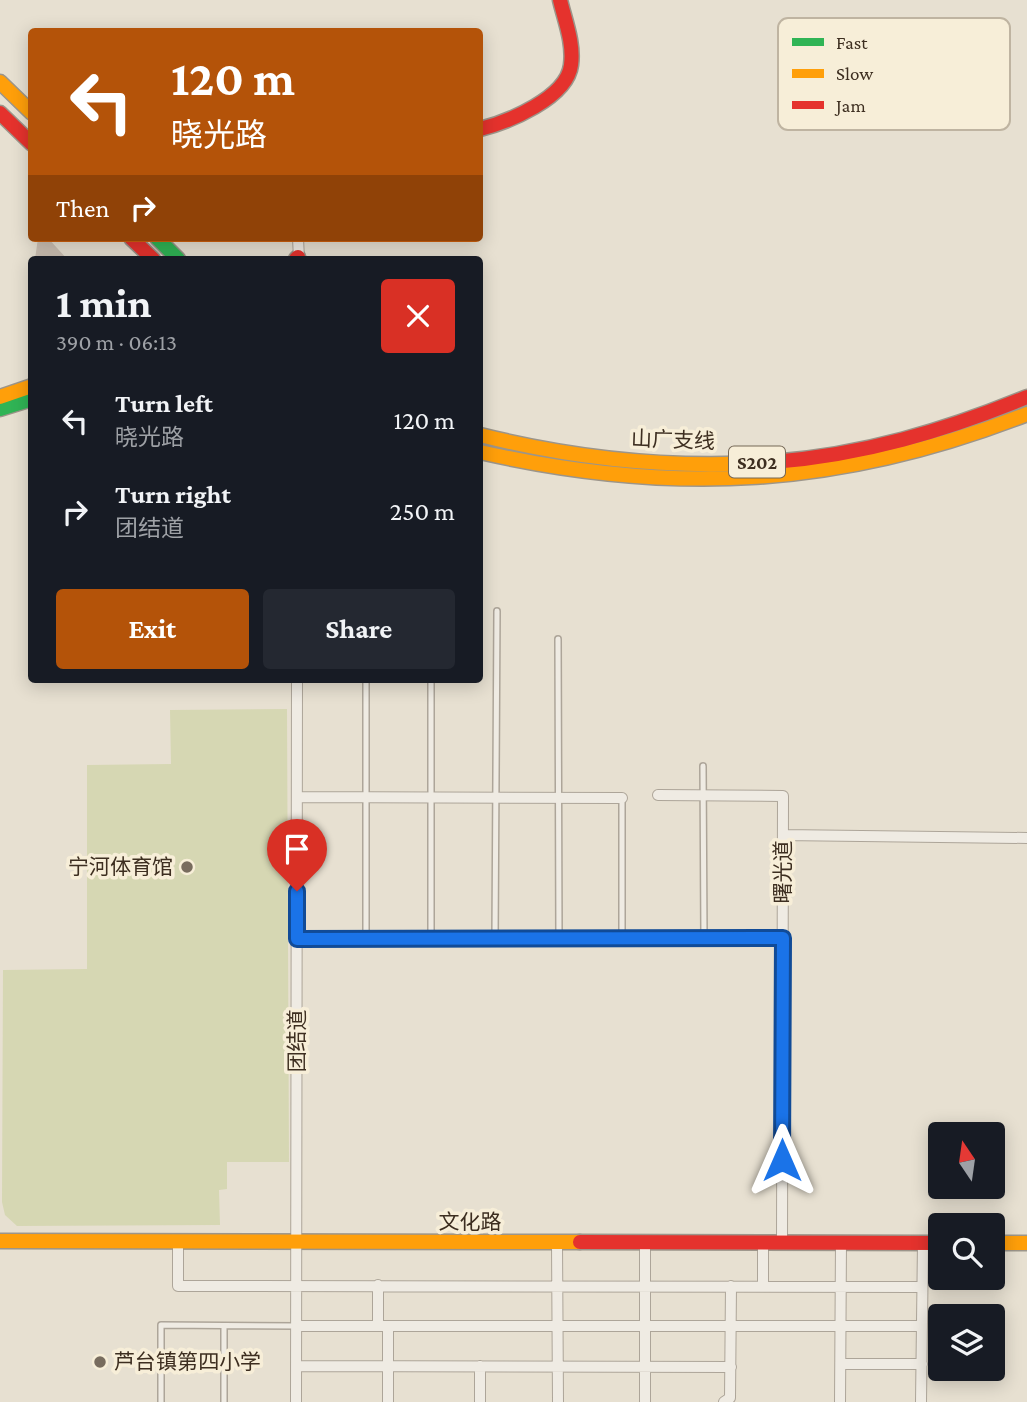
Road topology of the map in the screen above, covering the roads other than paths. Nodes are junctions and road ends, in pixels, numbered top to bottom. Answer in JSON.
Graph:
{"nodes":[{"id":1,"x":553,"y":0,"type":"edge"},
{"id":2,"x":560,"y":0,"type":"edge"},
{"id":3,"x":0,"y":82,"type":"edge"},
{"id":4,"x":17,"y":99,"type":"junction"},
{"id":5,"x":28,"y":109,"type":"edge"},
{"id":6,"x":0,"y":115,"type":"edge"},
{"id":7,"x":483,"y":120,"type":"edge"},
{"id":8,"x":483,"y":128,"type":"edge"},
{"id":9,"x":28,"y":140,"type":"edge"},
{"id":10,"x":135,"y":242,"type":"edge"},
{"id":11,"x":161,"y":242,"type":"edge"},
{"id":12,"x":150,"y":256,"type":"edge"},
{"id":13,"x":175,"y":256,"type":"edge"},
{"id":14,"x":28,"y":387,"type":"edge"},
{"id":15,"x":0,"y":397,"type":"edge"},
{"id":16,"x":1027,"y":397,"type":"edge"},
{"id":17,"x":28,"y":400,"type":"edge"},
{"id":18,"x":0,"y":409,"type":"edge"},
{"id":19,"x":1027,"y":414,"type":"edge"},
{"id":20,"x":483,"y":436,"type":"edge"},
{"id":21,"x":483,"y":453,"type":"edge"},
{"id":22,"x":497,"y":611,"type":"dead end"},
{"id":23,"x":558,"y":639,"type":"dead end"},
{"id":24,"x":297,"y":683,"type":"edge"},
{"id":25,"x":366,"y":683,"type":"edge"},
{"id":26,"x":431,"y":683,"type":"edge"},
{"id":27,"x":703,"y":766,"type":"dead end"},
{"id":28,"x":658,"y":795,"type":"dead end"},
{"id":29,"x":703,"y":795,"type":"junction"},
{"id":30,"x":297,"y":797,"type":"junction"},
{"id":31,"x":366,"y":798,"type":"junction"},
{"id":32,"x":431,"y":798,"type":"junction"},
{"id":33,"x":496,"y":798,"type":"junction"},
{"id":34,"x":559,"y":798,"type":"junction"},
{"id":35,"x":622,"y":798,"type":"joint"},
{"id":36,"x":783,"y":835,"type":"junction"},
{"id":37,"x":1027,"y":838,"type":"edge"},
{"id":38,"x":495,"y":938,"type":"junction"},
{"id":39,"x":559,"y":938,"type":"junction"},
{"id":40,"x":622,"y":938,"type":"junction"},
{"id":41,"x":704,"y":938,"type":"junction"},
{"id":42,"x":783,"y":938,"type":"junction"},
{"id":43,"x":297,"y":939,"type":"junction"},
{"id":44,"x":366,"y":939,"type":"junction"},
{"id":45,"x":431,"y":939,"type":"junction"},
{"id":46,"x":0,"y":1241,"type":"edge"},
{"id":47,"x":178,"y":1242,"type":"junction"},
{"id":48,"x":298,"y":1242,"type":"junction"},
{"id":49,"x":557,"y":1243,"type":"junction"},
{"id":50,"x":645,"y":1243,"type":"junction"},
{"id":51,"x":763,"y":1243,"type":"junction"},
{"id":52,"x":782,"y":1243,"type":"junction"},
{"id":53,"x":841,"y":1243,"type":"junction"},
{"id":54,"x":923,"y":1243,"type":"junction"},
{"id":55,"x":928,"y":1243,"type":"edge"},
{"id":56,"x":1005,"y":1243,"type":"edge"},
{"id":57,"x":1027,"y":1244,"type":"edge"},
{"id":58,"x":297,"y":1285,"type":"junction"},
{"id":59,"x":379,"y":1285,"type":"junction"},
{"id":60,"x":558,"y":1286,"type":"junction"},
{"id":61,"x":645,"y":1286,"type":"junction"},
{"id":62,"x":731,"y":1286,"type":"junction"},
{"id":63,"x":763,"y":1286,"type":"junction"},
{"id":64,"x":841,"y":1287,"type":"junction"},
{"id":65,"x":922,"y":1287,"type":"junction"},
{"id":66,"x":224,"y":1325,"type":"junction"},
{"id":67,"x":297,"y":1326,"type":"junction"},
{"id":68,"x":383,"y":1326,"type":"junction"},
{"id":69,"x":559,"y":1326,"type":"junction"},
{"id":70,"x":645,"y":1326,"type":"junction"},
{"id":71,"x":731,"y":1326,"type":"junction"},
{"id":72,"x":841,"y":1326,"type":"junction"},
{"id":73,"x":922,"y":1326,"type":"junction"},
{"id":74,"x":841,"y":1364,"type":"junction"},
{"id":75,"x":922,"y":1364,"type":"junction"},
{"id":76,"x":296,"y":1366,"type":"junction"},
{"id":77,"x":388,"y":1366,"type":"junction"},
{"id":78,"x":480,"y":1366,"type":"junction"},
{"id":79,"x":559,"y":1367,"type":"junction"},
{"id":80,"x":645,"y":1367,"type":"junction"},
{"id":81,"x":731,"y":1367,"type":"junction"},
{"id":82,"x":161,"y":1402,"type":"edge"},
{"id":83,"x":225,"y":1402,"type":"edge"},
{"id":84,"x":296,"y":1402,"type":"edge"},
{"id":85,"x":388,"y":1402,"type":"edge"},
{"id":86,"x":480,"y":1402,"type":"edge"},
{"id":87,"x":558,"y":1402,"type":"edge"},
{"id":88,"x":645,"y":1402,"type":"edge"},
{"id":89,"x":723,"y":1402,"type":"edge"},
{"id":90,"x":841,"y":1402,"type":"edge"},
{"id":91,"x":921,"y":1402,"type":"edge"}],
"edges":[{"from":1,"to":7,"type":"main road"},
{"from":2,"to":8,"type":"main road"},
{"from":3,"to":4,"type":"main road"},
{"from":4,"to":5,"type":"main road"},
{"from":4,"to":6,"type":"main road"},
{"from":6,"to":9,"type":"main road"},
{"from":10,"to":12,"type":"main road"},
{"from":11,"to":13,"type":"main road"},
{"from":14,"to":15,"type":"main road"},
{"from":16,"to":20,"type":"main road","name":"山广支线","number":"S202"},
{"from":17,"to":18,"type":"main road"},
{"from":19,"to":21,"type":"main road","name":"山广支线","number":"S202"},
{"from":22,"to":33,"type":"lane"},
{"from":23,"to":34,"type":"lane"},
{"from":24,"to":30,"type":"street","name":"团结道"},
{"from":25,"to":31,"type":"lane"},
{"from":26,"to":32,"type":"lane"},
{"from":27,"to":29,"type":"lane"},
{"from":28,"to":29,"type":"street"},
{"from":29,"to":36,"type":"street","name":"曙光道"},
{"from":29,"to":41,"type":"lane"},
{"from":30,"to":31,"type":"street"},
{"from":30,"to":43,"type":"street","name":"团结道"},
{"from":31,"to":32,"type":"street"},
{"from":31,"to":44,"type":"lane"},
{"from":32,"to":33,"type":"street"},
{"from":32,"to":45,"type":"lane"},
{"from":33,"to":34,"type":"street"},
{"from":33,"to":38,"type":"lane"},
{"from":34,"to":35,"type":"street"},
{"from":34,"to":39,"type":"lane"},
{"from":35,"to":40,"type":"lane"},
{"from":36,"to":37,"type":"street"},
{"from":36,"to":42,"type":"street","name":"曙光道"},
{"from":38,"to":39,"type":"street"},
{"from":38,"to":45,"type":"street"},
{"from":39,"to":40,"type":"street"},
{"from":40,"to":41,"type":"street"},
{"from":41,"to":42,"type":"street"},
{"from":42,"to":52,"type":"street","name":"曙光道"},
{"from":43,"to":44,"type":"street"},
{"from":43,"to":48,"type":"street","name":"团结道"},
{"from":44,"to":45,"type":"street"},
{"from":46,"to":47,"type":"main road","name":"文化路"},
{"from":47,"to":48,"type":"main road","name":"文化路"},
{"from":47,"to":58,"type":"street"},
{"from":48,"to":49,"type":"main road","name":"文化路"},
{"from":48,"to":58,"type":"street","name":"团结道"},
{"from":49,"to":50,"type":"main road","name":"文化路"},
{"from":49,"to":60,"type":"street"},
{"from":50,"to":51,"type":"main road","name":"文化路"},
{"from":50,"to":61,"type":"street"},
{"from":51,"to":52,"type":"main road","name":"文化路"},
{"from":51,"to":63,"type":"street"},
{"from":52,"to":53,"type":"main road","name":"文化路"},
{"from":53,"to":54,"type":"main road","name":"文化路"},
{"from":53,"to":64,"type":"street"},
{"from":54,"to":55,"type":"main road","name":"文化路"},
{"from":54,"to":65,"type":"street"},
{"from":56,"to":57,"type":"main road"},
{"from":58,"to":59,"type":"street"},
{"from":58,"to":67,"type":"street","name":"团结道"},
{"from":59,"to":60,"type":"street"},
{"from":59,"to":68,"type":"street"},
{"from":60,"to":61,"type":"street"},
{"from":60,"to":69,"type":"street"},
{"from":61,"to":62,"type":"street"},
{"from":61,"to":70,"type":"street"},
{"from":62,"to":63,"type":"street"},
{"from":62,"to":71,"type":"street"},
{"from":63,"to":64,"type":"street"},
{"from":64,"to":65,"type":"street"},
{"from":64,"to":72,"type":"street"},
{"from":65,"to":73,"type":"street"},
{"from":66,"to":67,"type":"lane"},
{"from":66,"to":82,"type":"lane"},
{"from":66,"to":83,"type":"lane"},
{"from":67,"to":68,"type":"street"},
{"from":67,"to":76,"type":"street","name":"团结道"},
{"from":68,"to":69,"type":"street"},
{"from":68,"to":77,"type":"street"},
{"from":69,"to":70,"type":"street"},
{"from":69,"to":79,"type":"street"},
{"from":70,"to":71,"type":"street"},
{"from":70,"to":80,"type":"street"},
{"from":71,"to":72,"type":"street"},
{"from":71,"to":81,"type":"street"},
{"from":72,"to":73,"type":"street"},
{"from":72,"to":74,"type":"street"},
{"from":73,"to":75,"type":"street"},
{"from":74,"to":75,"type":"street"},
{"from":74,"to":90,"type":"street"},
{"from":75,"to":91,"type":"street"},
{"from":76,"to":77,"type":"street"},
{"from":76,"to":84,"type":"street","name":"团结道"},
{"from":77,"to":78,"type":"street"},
{"from":77,"to":85,"type":"street"},
{"from":78,"to":79,"type":"street"},
{"from":78,"to":86,"type":"street"},
{"from":79,"to":80,"type":"street"},
{"from":79,"to":87,"type":"street"},
{"from":80,"to":81,"type":"street"},
{"from":80,"to":88,"type":"street"},
{"from":81,"to":89,"type":"street"}]}
